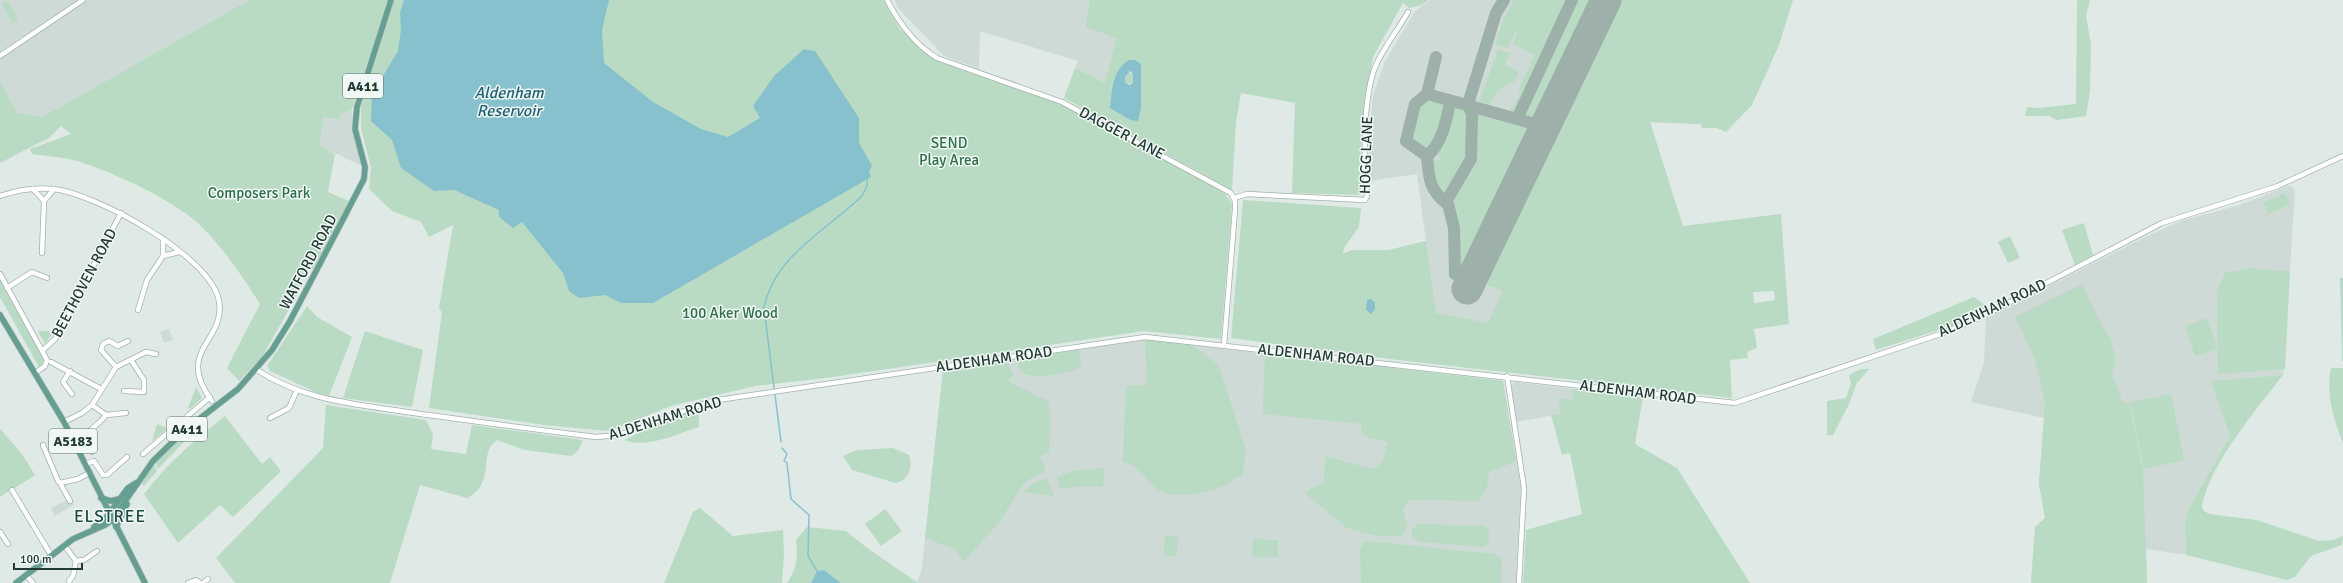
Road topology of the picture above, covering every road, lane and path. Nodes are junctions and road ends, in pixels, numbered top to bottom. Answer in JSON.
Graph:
{"nodes":[{"id":1,"x":83,"y":0,"type":"edge"},
{"id":2,"x":391,"y":0,"type":"edge"},
{"id":3,"x":887,"y":0,"type":"edge"},
{"id":4,"x":1408,"y":12,"type":"dead end"},
{"id":5,"x":0,"y":56,"type":"edge"},
{"id":6,"x":2343,"y":156,"type":"edge"},
{"id":7,"x":33,"y":189,"type":"junction"},
{"id":8,"x":54,"y":189,"type":"junction"},
{"id":9,"x":0,"y":196,"type":"edge"},
{"id":10,"x":1234,"y":198,"type":"junction"},
{"id":11,"x":44,"y":201,"type":"junction"},
{"id":12,"x":121,"y":213,"type":"junction"},
{"id":13,"x":163,"y":239,"type":"junction"},
{"id":14,"x":42,"y":252,"type":"dead end"},
{"id":15,"x":179,"y":252,"type":"junction"},
{"id":16,"x":163,"y":256,"type":"junction"},
{"id":17,"x":0,"y":274,"type":"edge"},
{"id":18,"x":47,"y":278,"type":"dead end"},
{"id":19,"x":7,"y":288,"type":"junction"},
{"id":20,"x":138,"y":310,"type":"dead end"},
{"id":21,"x":0,"y":315,"type":"edge"},
{"id":22,"x":128,"y":341,"type":"dead end"},
{"id":23,"x":1224,"y":344,"type":"junction"},
{"id":24,"x":43,"y":350,"type":"junction"},
{"id":25,"x":156,"y":354,"type":"dead end"},
{"id":26,"x":131,"y":360,"type":"junction"},
{"id":27,"x":51,"y":362,"type":"dead end"},
{"id":28,"x":116,"y":367,"type":"junction"},
{"id":29,"x":257,"y":370,"type":"junction"},
{"id":30,"x":70,"y":371,"type":"junction"},
{"id":31,"x":35,"y":373,"type":"junction"},
{"id":32,"x":1507,"y":376,"type":"junction"},
{"id":33,"x":101,"y":389,"type":"junction"},
{"id":34,"x":297,"y":390,"type":"junction"},
{"id":35,"x":124,"y":391,"type":"dead end"},
{"id":36,"x":72,"y":394,"type":"dead end"},
{"id":37,"x":92,"y":405,"type":"junction"},
{"id":38,"x":126,"y":413,"type":"dead end"},
{"id":39,"x":106,"y":416,"type":"junction"},
{"id":40,"x":270,"y":418,"type":"dead end"},
{"id":41,"x":64,"y":422,"type":"junction"},
{"id":42,"x":43,"y":444,"type":"dead end"},
{"id":43,"x":92,"y":452,"type":"dead end"},
{"id":44,"x":143,"y":454,"type":"dead end"},
{"id":45,"x":128,"y":457,"type":"dead end"},
{"id":46,"x":85,"y":464,"type":"junction"},
{"id":47,"x":89,"y":473,"type":"junction"},
{"id":48,"x":59,"y":482,"type":"junction"},
{"id":49,"x":136,"y":482,"type":"junction"},
{"id":50,"x":12,"y":490,"type":"dead end"},
{"id":51,"x":129,"y":497,"type":"junction"},
{"id":52,"x":101,"y":498,"type":"junction"},
{"id":53,"x":119,"y":499,"type":"junction"},
{"id":54,"x":70,"y":500,"type":"dead end"},
{"id":55,"x":109,"y":513,"type":"junction"},
{"id":56,"x":112,"y":520,"type":"junction"},
{"id":57,"x":116,"y":527,"type":"junction"},
{"id":58,"x":91,"y":530,"type":"junction"},
{"id":59,"x":0,"y":532,"type":"edge"},
{"id":60,"x":8,"y":544,"type":"dead end"},
{"id":61,"x":64,"y":545,"type":"junction"},
{"id":62,"x":97,"y":552,"type":"dead end"},
{"id":63,"x":51,"y":555,"type":"junction"},
{"id":64,"x":76,"y":561,"type":"junction"},
{"id":65,"x":26,"y":575,"type":"junction"},
{"id":66,"x":208,"y":579,"type":"dead end"},
{"id":67,"x":69,"y":581,"type":"dead end"},
{"id":68,"x":16,"y":583,"type":"edge"},
{"id":69,"x":32,"y":583,"type":"edge"},
{"id":70,"x":146,"y":583,"type":"edge"},
{"id":71,"x":188,"y":583,"type":"edge"},
{"id":72,"x":200,"y":583,"type":"edge"},
{"id":73,"x":203,"y":583,"type":"edge"},
{"id":74,"x":1519,"y":583,"type":"edge"}],
"edges":[{"from":1,"to":5,"type":"street"},
{"from":2,"to":29,"type":"main road","name":"WATFORD ROAD","number":"A411"},
{"from":3,"to":10,"type":"street","name":"DAGGER LANE"},
{"from":4,"to":10,"type":"street","name":"HOGG LANE"},
{"from":6,"to":32,"type":"street","name":"ALDENHAM ROAD"},
{"from":7,"to":8,"type":"street"},
{"from":7,"to":9,"type":"street"},
{"from":7,"to":11,"type":"street"},
{"from":8,"to":11,"type":"street"},
{"from":8,"to":12,"type":"street"},
{"from":10,"to":23,"type":"street"},
{"from":11,"to":14,"type":"street"},
{"from":12,"to":13,"type":"street"},
{"from":12,"to":24,"type":"street","name":"BEETHOVEN ROAD"},
{"from":13,"to":15,"type":"street"},
{"from":13,"to":16,"type":"street"},
{"from":15,"to":16,"type":"street"},
{"from":15,"to":44,"type":"street"},
{"from":16,"to":20,"type":"street"},
{"from":17,"to":19,"type":"street"},
{"from":18,"to":19,"type":"street"},
{"from":19,"to":24,"type":"street"},
{"from":21,"to":31,"type":"main road","number":"A5183"},
{"from":22,"to":28,"type":"street"},
{"from":23,"to":32,"type":"street","name":"ALDENHAM ROAD"},
{"from":23,"to":34,"type":"street","name":"ALDENHAM ROAD"},
{"from":24,"to":31,"type":"street"},
{"from":25,"to":26,"type":"street"},
{"from":26,"to":28,"type":"street"},
{"from":26,"to":35,"type":"street"},
{"from":27,"to":30,"type":"street"},
{"from":28,"to":33,"type":"street"},
{"from":29,"to":34,"type":"street","name":"ALDENHAM ROAD"},
{"from":29,"to":49,"type":"main road","name":"WATFORD ROAD","number":"A411"},
{"from":30,"to":33,"type":"street"},
{"from":30,"to":36,"type":"street"},
{"from":31,"to":41,"type":"main road","number":"A5183"},
{"from":32,"to":74,"type":"street"},
{"from":33,"to":37,"type":"street"},
{"from":34,"to":40,"type":"street"},
{"from":37,"to":39,"type":"street"},
{"from":37,"to":41,"type":"street"},
{"from":38,"to":39,"type":"street"},
{"from":39,"to":43,"type":"street"},
{"from":41,"to":46,"type":"main road","number":"A5183"},
{"from":42,"to":48,"type":"street"},
{"from":45,"to":46,"type":"street"},
{"from":46,"to":47,"type":"main road","number":"A5183"},
{"from":47,"to":48,"type":"street"},
{"from":47,"to":52,"type":"main road","number":"A5183"},
{"from":48,"to":54,"type":"street"},
{"from":49,"to":51,"type":"main road","name":"WATFORD ROAD"},
{"from":49,"to":53,"type":"main road","name":"WATFORD ROAD"},
{"from":50,"to":63,"type":"street"},
{"from":51,"to":56,"type":"main road","name":"WATFORD ROAD"},
{"from":51,"to":57,"type":"main road"},
{"from":52,"to":53,"type":"main road"},
{"from":52,"to":55,"type":"main road","number":"A5183"},
{"from":53,"to":55,"type":"main road","name":"WATFORD ROAD"},
{"from":55,"to":56,"type":"main road","number":"A5183"},
{"from":55,"to":58,"type":"main road","name":"WATFORD ROAD"},
{"from":56,"to":57,"type":"main road","number":"A5183"},
{"from":56,"to":58,"type":"main road"},
{"from":57,"to":70,"type":"main road","number":"A5183"},
{"from":58,"to":61,"type":"main road"},
{"from":59,"to":60,"type":"street"},
{"from":61,"to":63,"type":"main road"},
{"from":61,"to":64,"type":"street"},
{"from":62,"to":64,"type":"street"},
{"from":63,"to":65,"type":"main road"},
{"from":64,"to":67,"type":"street"},
{"from":65,"to":68,"type":"main road"},
{"from":65,"to":69,"type":"street"},
{"from":66,"to":73,"type":"street"},
{"from":71,"to":72,"type":"street"}]}
